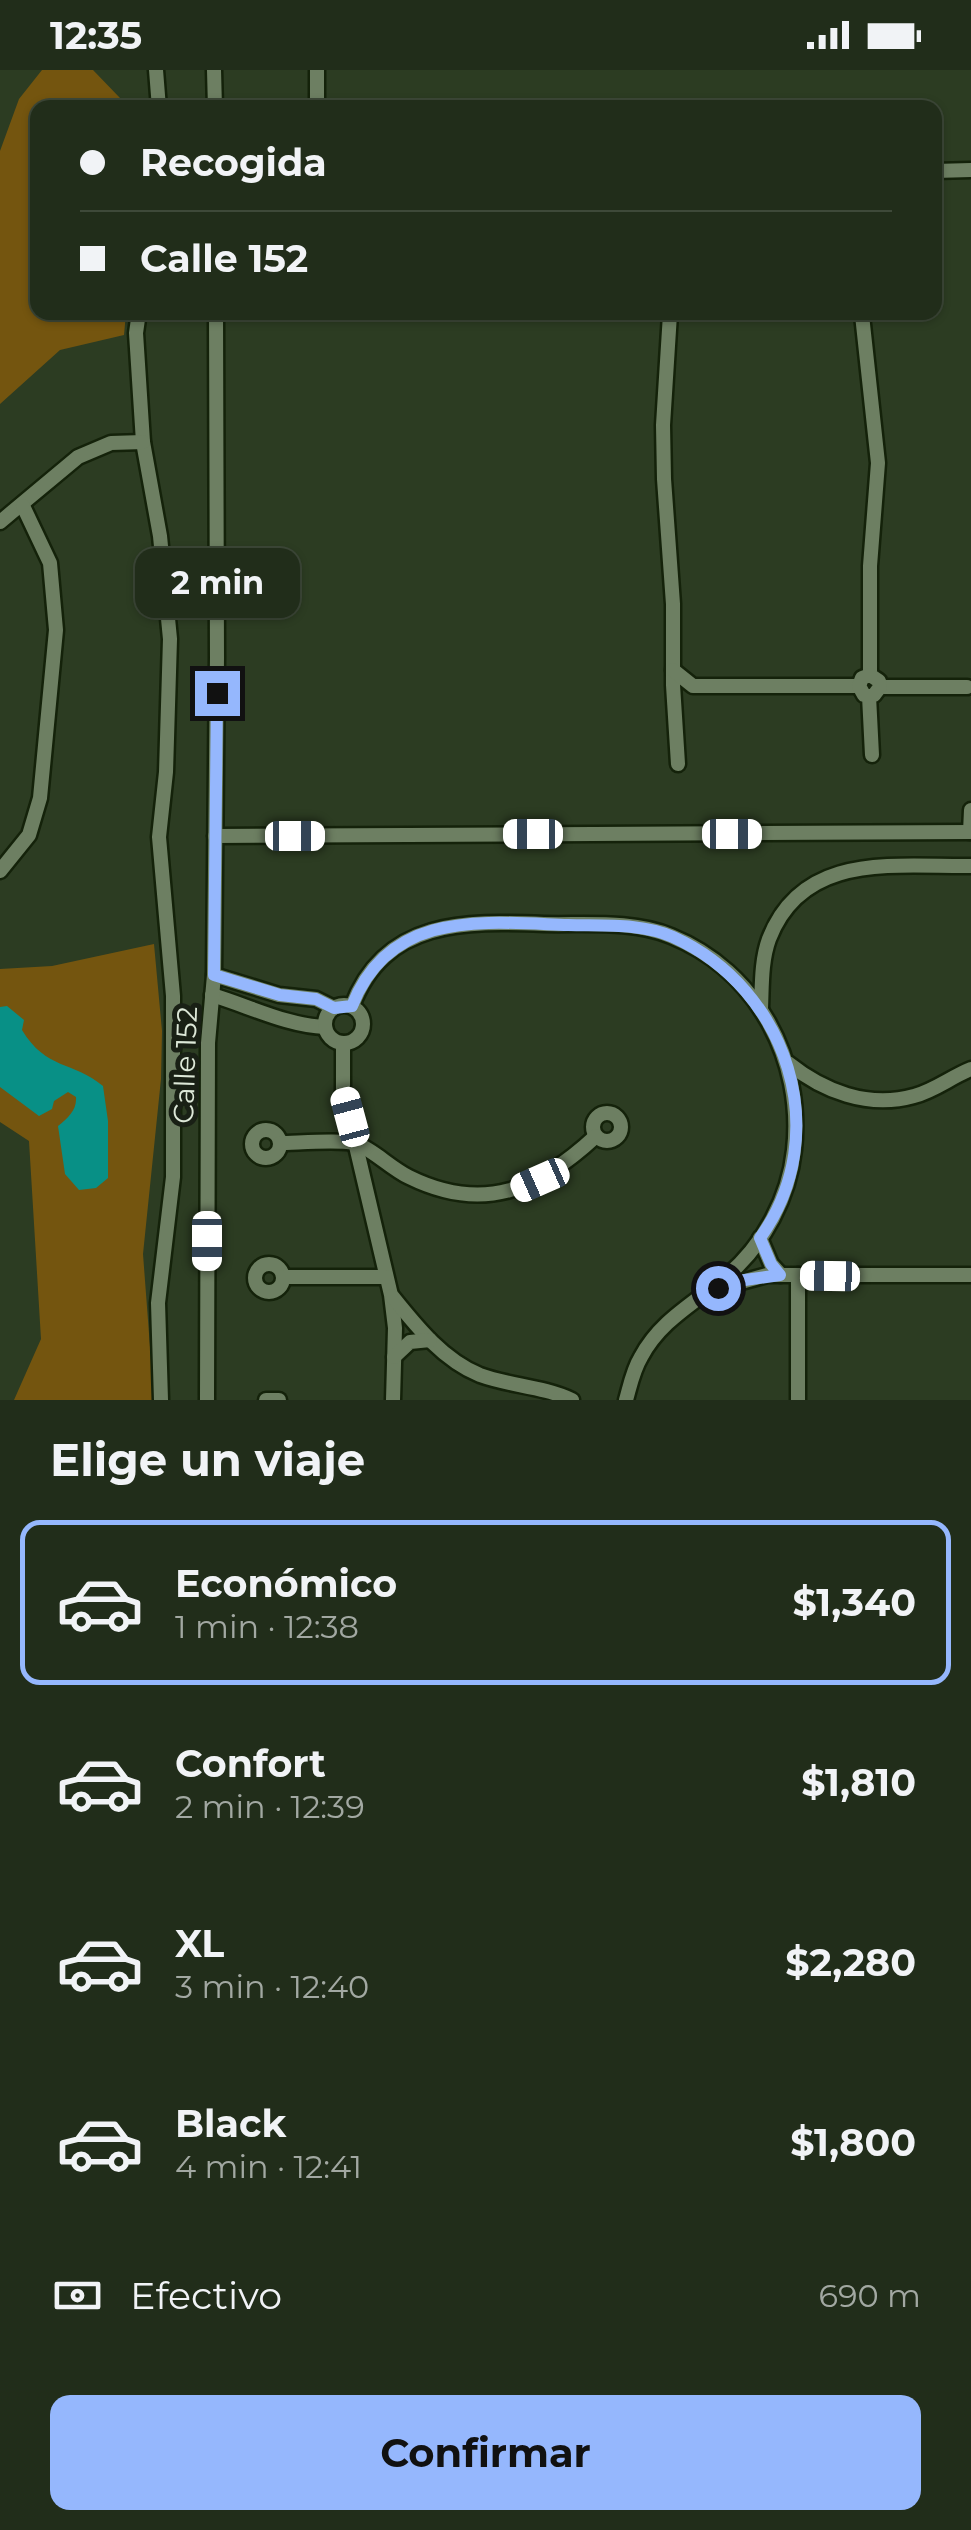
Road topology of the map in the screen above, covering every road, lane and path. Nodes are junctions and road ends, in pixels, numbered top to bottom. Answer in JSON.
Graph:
{"nodes":[{"id":1,"x":156,"y":70,"type":"edge"},
{"id":2,"x":214,"y":70,"type":"edge"},
{"id":3,"x":317,"y":70,"type":"edge"},
{"id":4,"x":158,"y":100,"type":"edge"},
{"id":5,"x":214,"y":100,"type":"edge"},
{"id":6,"x":317,"y":100,"type":"edge"},
{"id":7,"x":971,"y":170,"type":"edge"},
{"id":8,"x":942,"y":171,"type":"edge"},
{"id":9,"x":138,"y":320,"type":"edge"},
{"id":10,"x":216,"y":320,"type":"edge"},
{"id":11,"x":670,"y":320,"type":"edge"},
{"id":12,"x":863,"y":320,"type":"edge"},
{"id":13,"x":143,"y":442,"type":"junction"},
{"id":14,"x":22,"y":506,"type":"junction"},
{"id":15,"x":0,"y":522,"type":"edge"},
{"id":16,"x":673,"y":670,"type":"junction"},
{"id":17,"x":693,"y":686,"type":"junction"},
{"id":18,"x":870,"y":686,"type":"junction"},
{"id":19,"x":970,"y":686,"type":"edge"},
{"id":20,"x":676,"y":704,"type":"junction"},
{"id":21,"x":872,"y":756,"type":"dead end"},
{"id":22,"x":678,"y":764,"type":"dead end"},
{"id":23,"x":971,"y":810,"type":"edge"},
{"id":24,"x":970,"y":832,"type":"edge"},
{"id":25,"x":215,"y":836,"type":"junction"},
{"id":26,"x":971,"y":866,"type":"edge"},
{"id":27,"x":0,"y":871,"type":"edge"},
{"id":28,"x":766,"y":956,"type":"junction"},
{"id":29,"x":214,"y":975,"type":"junction"},
{"id":30,"x":730,"y":975,"type":"junction"},
{"id":31,"x":212,"y":995,"type":"junction"},
{"id":32,"x":352,"y":1006,"type":"junction"},
{"id":33,"x":334,"y":1008,"type":"junction"},
{"id":34,"x":760,"y":1009,"type":"junction"},
{"id":35,"x":325,"y":1027,"type":"junction"},
{"id":36,"x":344,"y":1043,"type":"junction"},
{"id":37,"x":786,"y":1061,"type":"junction"},
{"id":38,"x":971,"y":1069,"type":"edge"},
{"id":39,"x":820,"y":1086,"type":"junction"},
{"id":40,"x":795,"y":1111,"type":"junction"},
{"id":41,"x":596,"y":1136,"type":"dead end"},
{"id":42,"x":280,"y":1143,"type":"dead end"},
{"id":43,"x":356,"y":1143,"type":"junction"},
{"id":44,"x":393,"y":1168,"type":"junction"},
{"id":45,"x":366,"y":1188,"type":"junction"},
{"id":46,"x":760,"y":1238,"type":"junction"},
{"id":47,"x":780,"y":1275,"type":"junction"},
{"id":48,"x":798,"y":1275,"type":"junction"},
{"id":49,"x":971,"y":1275,"type":"edge"},
{"id":50,"x":385,"y":1277,"type":"junction"},
{"id":51,"x":284,"y":1278,"type":"dead end"},
{"id":52,"x":391,"y":1295,"type":"junction"},
{"id":53,"x":699,"y":1296,"type":"junction"},
{"id":54,"x":430,"y":1340,"type":"junction"},
{"id":55,"x":394,"y":1357,"type":"junction"},
{"id":56,"x":625,"y":1399,"type":"edge"},
{"id":57,"x":161,"y":1400,"type":"edge"},
{"id":58,"x":207,"y":1400,"type":"edge"},
{"id":59,"x":266,"y":1400,"type":"edge"},
{"id":60,"x":279,"y":1400,"type":"edge"},
{"id":61,"x":393,"y":1400,"type":"edge"},
{"id":62,"x":572,"y":1400,"type":"edge"},
{"id":63,"x":798,"y":1400,"type":"edge"}],
"edges":[{"from":1,"to":4,"type":"street"},
{"from":2,"to":5,"type":"street"},
{"from":3,"to":6,"type":"street"},
{"from":7,"to":8,"type":"street"},
{"from":9,"to":13,"type":"street"},
{"from":10,"to":25,"type":"street","name":"Calle 152"},
{"from":11,"to":16,"type":"street"},
{"from":12,"to":18,"type":"street"},
{"from":13,"to":14,"type":"street"},
{"from":13,"to":57,"type":"street"},
{"from":14,"to":15,"type":"street"},
{"from":14,"to":27,"type":"street"},
{"from":16,"to":17,"type":"street"},
{"from":16,"to":20,"type":"street"},
{"from":17,"to":18,"type":"street"},
{"from":17,"to":20,"type":"street"},
{"from":18,"to":19,"type":"street"},
{"from":18,"to":21,"type":"street"},
{"from":20,"to":22,"type":"street"},
{"from":23,"to":24,"type":"street"},
{"from":24,"to":25,"type":"street"},
{"from":25,"to":29,"type":"street","name":"Calle 152"},
{"from":26,"to":28,"type":"street"},
{"from":28,"to":30,"type":"street"},
{"from":28,"to":34,"type":"street"},
{"from":29,"to":31,"type":"street","name":"Calle 152"},
{"from":29,"to":33,"type":"street"},
{"from":30,"to":32,"type":"street"},
{"from":30,"to":34,"type":"street"},
{"from":31,"to":35,"type":"street"},
{"from":31,"to":58,"type":"street","name":"Calle 152"},
{"from":32,"to":33,"type":"street"},
{"from":32,"to":36,"type":"street"},
{"from":33,"to":35,"type":"street"},
{"from":34,"to":37,"type":"street"},
{"from":35,"to":36,"type":"street"},
{"from":36,"to":43,"type":"street"},
{"from":37,"to":39,"type":"street"},
{"from":37,"to":40,"type":"street"},
{"from":38,"to":39,"type":"street"},
{"from":39,"to":40,"type":"street"},
{"from":40,"to":46,"type":"street"},
{"from":41,"to":44,"type":"street"},
{"from":42,"to":43,"type":"street"},
{"from":43,"to":44,"type":"street"},
{"from":43,"to":45,"type":"street"},
{"from":44,"to":45,"type":"street"},
{"from":45,"to":50,"type":"street"},
{"from":46,"to":47,"type":"street"},
{"from":46,"to":53,"type":"street"},
{"from":47,"to":48,"type":"street"},
{"from":47,"to":53,"type":"street"},
{"from":48,"to":49,"type":"street"},
{"from":48,"to":63,"type":"street"},
{"from":50,"to":51,"type":"street"},
{"from":50,"to":52,"type":"street"},
{"from":52,"to":54,"type":"street"},
{"from":52,"to":55,"type":"street"},
{"from":53,"to":56,"type":"street"},
{"from":54,"to":55,"type":"street"},
{"from":54,"to":62,"type":"street"},
{"from":55,"to":61,"type":"street"},
{"from":59,"to":60,"type":"street"}]}
